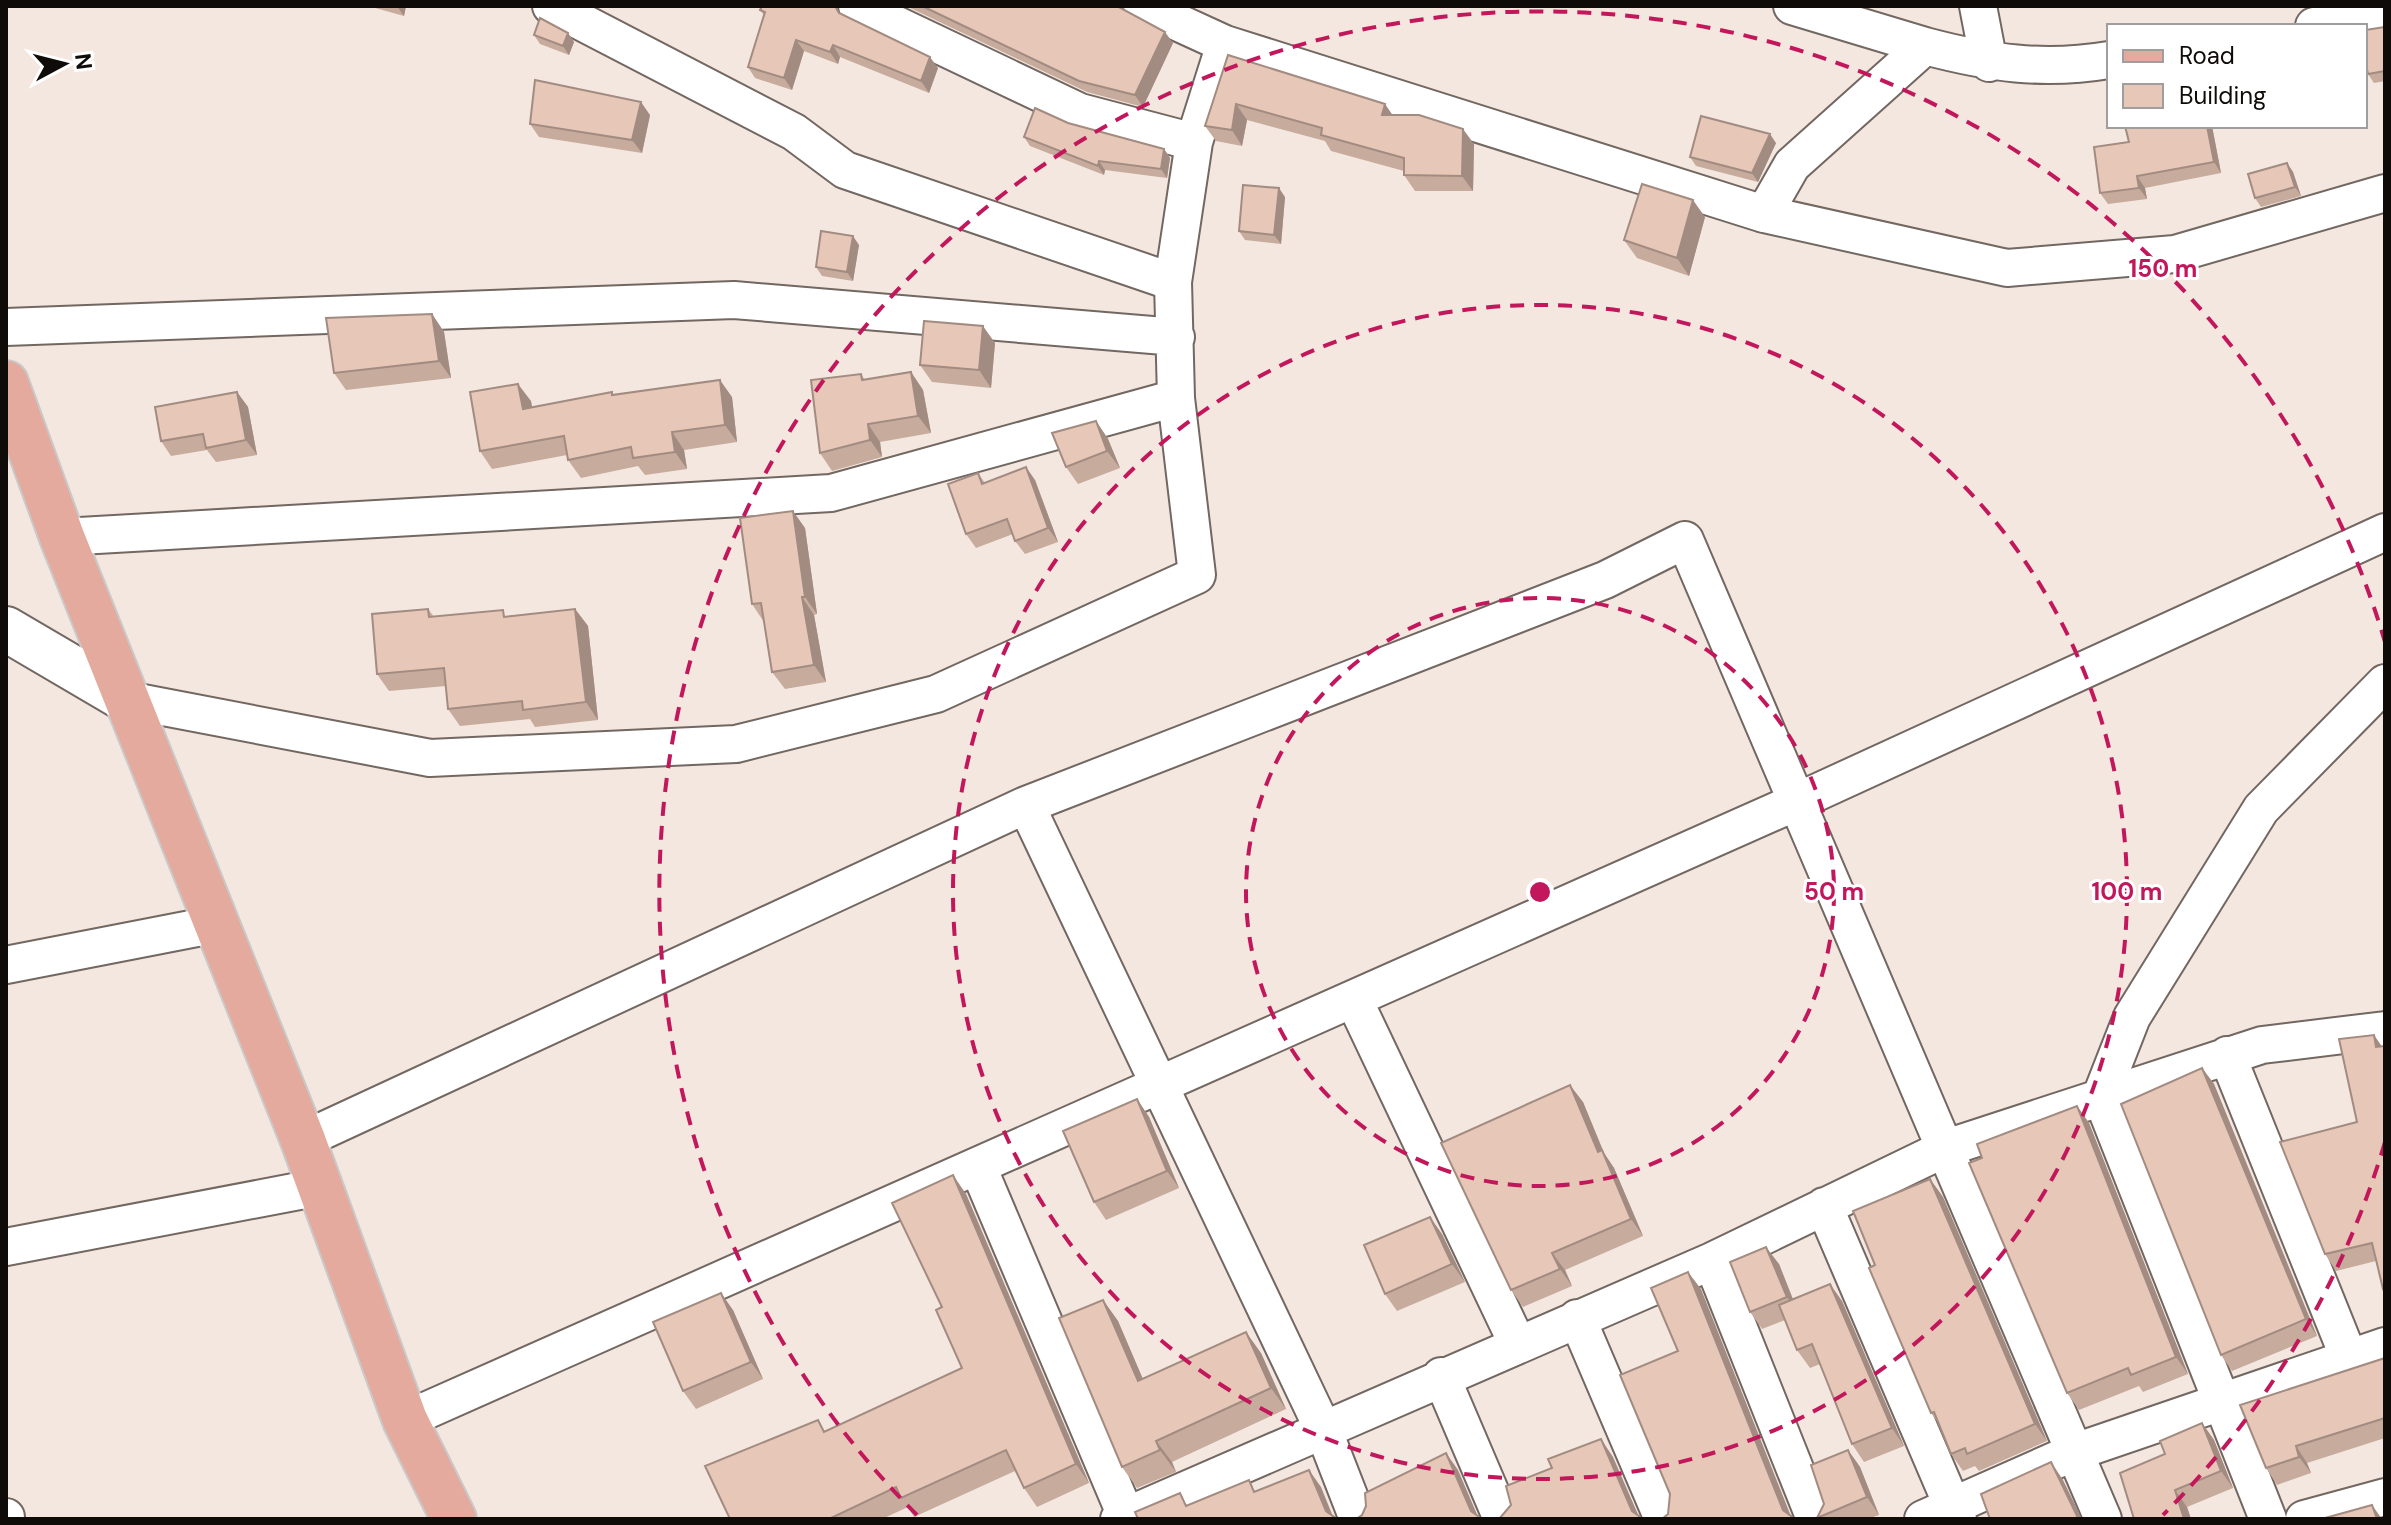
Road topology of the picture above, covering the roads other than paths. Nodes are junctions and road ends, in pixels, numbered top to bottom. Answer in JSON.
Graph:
{"nodes":[{"id":1,"x":551,"y":6,"type":"edge"},
{"id":2,"x":857,"y":6,"type":"edge"},
{"id":3,"x":1142,"y":6,"type":"edge"},
{"id":4,"x":1792,"y":6,"type":"edge"},
{"id":5,"x":1978,"y":6,"type":"edge"},
{"id":6,"x":2385,"y":14,"type":"edge"},
{"id":7,"x":2326,"y":24,"type":"edge"},
{"id":8,"x":1225,"y":44,"type":"junction"},
{"id":9,"x":1925,"y":46,"type":"junction"},
{"id":10,"x":2107,"y":60,"type":"edge"},
{"id":11,"x":1989,"y":63,"type":"junction"},
{"id":12,"x":1194,"y":142,"type":"junction"},
{"id":13,"x":2385,"y":193,"type":"edge"},
{"id":14,"x":1764,"y":214,"type":"junction"},
{"id":15,"x":1173,"y":282,"type":"junction"},
{"id":16,"x":6,"y":327,"type":"edge"},
{"id":17,"x":1176,"y":337,"type":"junction"},
{"id":18,"x":6,"y":383,"type":"edge"},
{"id":19,"x":1176,"y":398,"type":"junction"},
{"id":20,"x":2385,"y":532,"type":"edge"},
{"id":21,"x":62,"y":537,"type":"junction"},
{"id":22,"x":6,"y":629,"type":"edge"},
{"id":23,"x":2385,"y":683,"type":"edge"},
{"id":24,"x":127,"y":700,"type":"junction"},
{"id":25,"x":1796,"y":802,"type":"junction"},
{"id":26,"x":1026,"y":805,"type":"junction"},
{"id":27,"x":217,"y":924,"type":"junction"},
{"id":28,"x":6,"y":965,"type":"edge"},
{"id":29,"x":1354,"y":1000,"type":"junction"},
{"id":30,"x":2385,"y":1030,"type":"edge"},
{"id":31,"x":2227,"y":1055,"type":"junction"},
{"id":32,"x":1160,"y":1086,"type":"junction"},
{"id":33,"x":2101,"y":1096,"type":"junction"},
{"id":34,"x":303,"y":1140,"type":"junction"},
{"id":35,"x":1946,"y":1148,"type":"junction"},
{"id":36,"x":978,"y":1167,"type":"junction"},
{"id":37,"x":320,"y":1187,"type":"junction"},
{"id":38,"x":1824,"y":1206,"type":"junction"},
{"id":39,"x":6,"y":1247,"type":"edge"},
{"id":40,"x":1712,"y":1261,"type":"junction"},
{"id":41,"x":1577,"y":1318,"type":"junction"},
{"id":42,"x":1517,"y":1343,"type":"junction"},
{"id":43,"x":2385,"y":1346,"type":"edge"},
{"id":44,"x":2349,"y":1358,"type":"junction"},
{"id":45,"x":1441,"y":1376,"type":"junction"},
{"id":46,"x":2225,"y":1403,"type":"junction"},
{"id":47,"x":405,"y":1420,"type":"junction"},
{"id":48,"x":1323,"y":1429,"type":"junction"},
{"id":49,"x":2072,"y":1453,"type":"junction"},
{"id":50,"x":2385,"y":1497,"type":"edge"},
{"id":51,"x":1186,"y":1505,"type":"edge"},
{"id":52,"x":1945,"y":1515,"type":"edge"},
{"id":53,"x":1122,"y":1518,"type":"edge"},
{"id":54,"x":454,"y":1519,"type":"edge"},
{"id":55,"x":1358,"y":1519,"type":"edge"},
{"id":56,"x":1502,"y":1519,"type":"edge"},
{"id":57,"x":1663,"y":1519,"type":"edge"},
{"id":58,"x":1815,"y":1519,"type":"edge"},
{"id":59,"x":2103,"y":1519,"type":"edge"},
{"id":60,"x":2268,"y":1519,"type":"edge"},
{"id":61,"x":2304,"y":1519,"type":"edge"}],
"edges":[{"from":1,"to":15,"type":"street"},
{"from":2,"to":12,"type":"street"},
{"from":3,"to":8,"type":"street"},
{"from":4,"to":9,"type":"street"},
{"from":5,"to":11,"type":"street"},
{"from":6,"to":7,"type":"street"},
{"from":8,"to":12,"type":"street"},
{"from":8,"to":14,"type":"street"},
{"from":9,"to":11,"type":"street"},
{"from":9,"to":14,"type":"street"},
{"from":10,"to":11,"type":"street"},
{"from":12,"to":15,"type":"street"},
{"from":13,"to":14,"type":"street"},
{"from":15,"to":17,"type":"street"},
{"from":16,"to":17,"type":"street"},
{"from":17,"to":19,"type":"street"},
{"from":18,"to":21,"type":"main road"},
{"from":19,"to":21,"type":"street"},
{"from":19,"to":24,"type":"street"},
{"from":20,"to":25,"type":"street"},
{"from":21,"to":24,"type":"main road"},
{"from":22,"to":24,"type":"street"},
{"from":23,"to":33,"type":"street"},
{"from":24,"to":27,"type":"main road"},
{"from":25,"to":26,"type":"street"},
{"from":25,"to":29,"type":"street"},
{"from":25,"to":35,"type":"street"},
{"from":26,"to":32,"type":"street"},
{"from":26,"to":34,"type":"street"},
{"from":27,"to":28,"type":"street"},
{"from":27,"to":34,"type":"main road"},
{"from":29,"to":32,"type":"street"},
{"from":29,"to":42,"type":"street"},
{"from":30,"to":31,"type":"street"},
{"from":31,"to":33,"type":"street"},
{"from":31,"to":44,"type":"street"},
{"from":32,"to":36,"type":"street"},
{"from":32,"to":48,"type":"street"},
{"from":33,"to":35,"type":"street"},
{"from":33,"to":46,"type":"street"},
{"from":34,"to":37,"type":"main road"},
{"from":35,"to":38,"type":"street"},
{"from":35,"to":49,"type":"street"},
{"from":36,"to":47,"type":"street"},
{"from":36,"to":53,"type":"street"},
{"from":37,"to":39,"type":"street"},
{"from":37,"to":47,"type":"main road"},
{"from":38,"to":40,"type":"street"},
{"from":38,"to":52,"type":"street"},
{"from":40,"to":41,"type":"street"},
{"from":40,"to":58,"type":"street"},
{"from":41,"to":42,"type":"street"},
{"from":41,"to":57,"type":"street"},
{"from":42,"to":45,"type":"street"},
{"from":43,"to":44,"type":"street"},
{"from":44,"to":46,"type":"street"},
{"from":45,"to":48,"type":"street"},
{"from":45,"to":56,"type":"street"},
{"from":46,"to":49,"type":"street"},
{"from":46,"to":60,"type":"street"},
{"from":47,"to":54,"type":"main road"},
{"from":48,"to":51,"type":"street"},
{"from":48,"to":55,"type":"street"},
{"from":49,"to":52,"type":"street"},
{"from":49,"to":59,"type":"street"},
{"from":50,"to":61,"type":"street"},
{"from":51,"to":53,"type":"street"}]}
